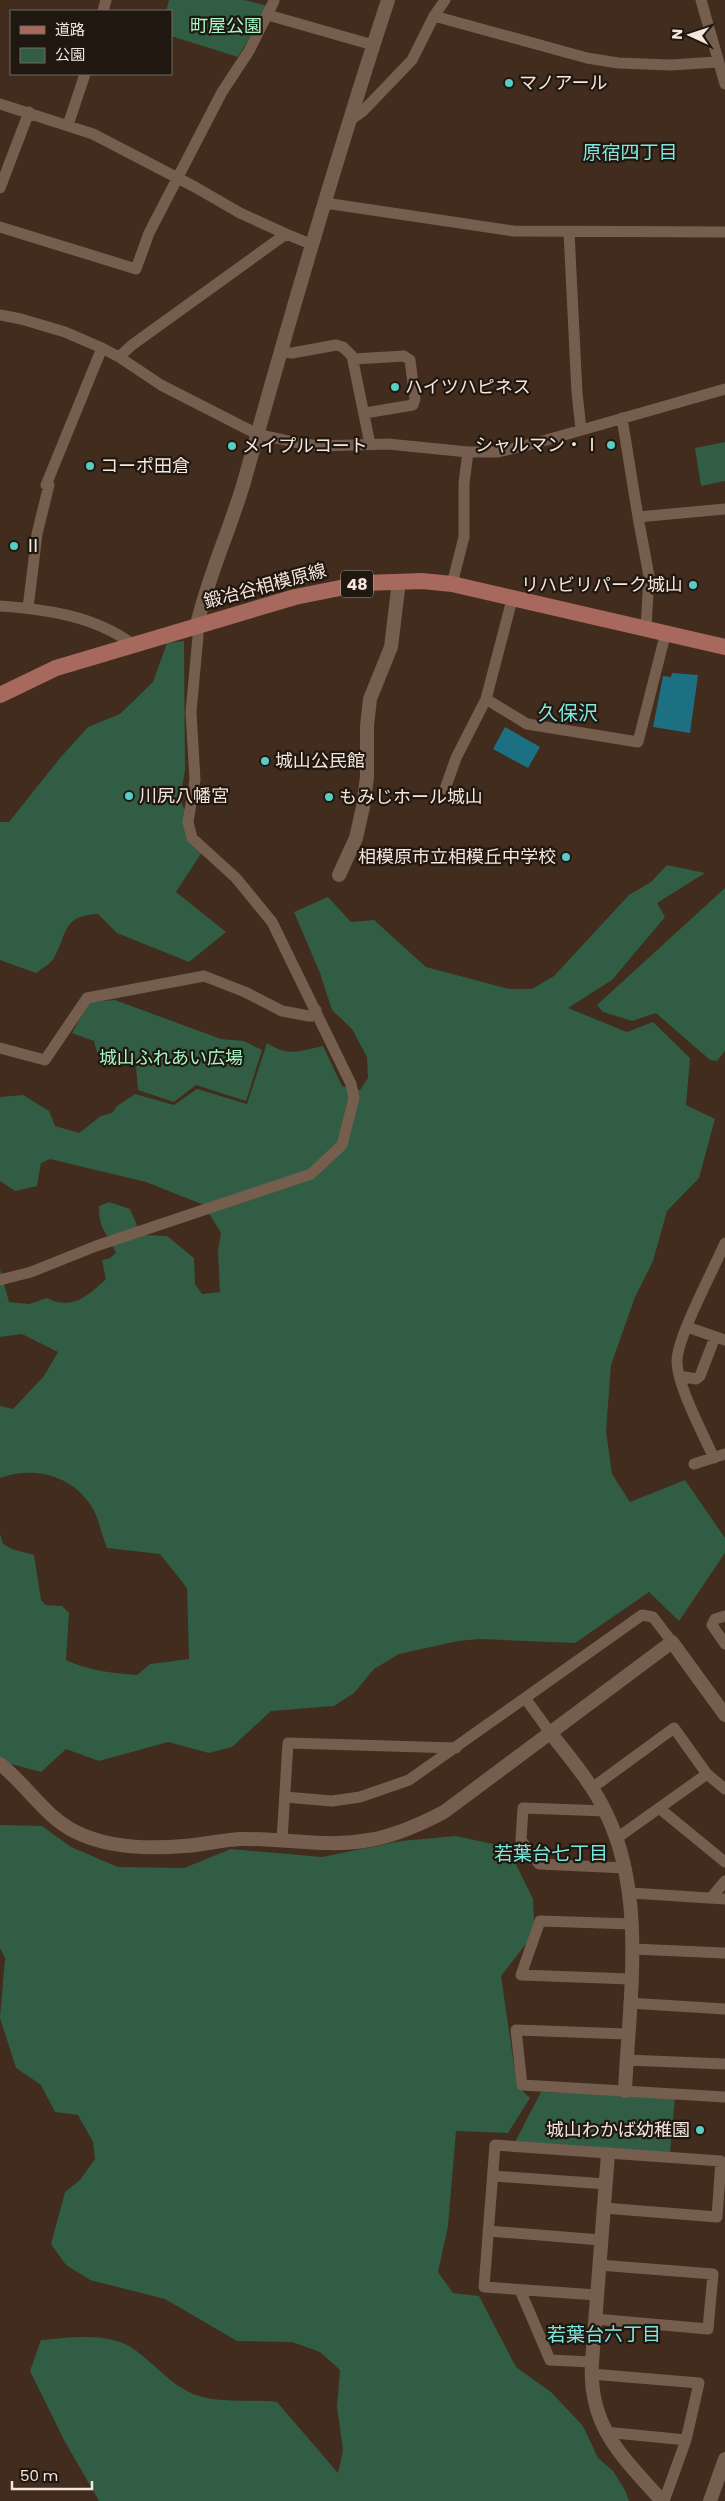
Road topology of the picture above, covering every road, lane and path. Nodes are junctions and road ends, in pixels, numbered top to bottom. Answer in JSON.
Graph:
{"nodes":[{"id":1,"x":388,"y":0,"type":"edge"},
{"id":2,"x":445,"y":0,"type":"edge"},
{"id":3,"x":701,"y":0,"type":"edge"},
{"id":4,"x":274,"y":1,"type":"dead end"},
{"id":5,"x":268,"y":15,"type":"junction"},
{"id":6,"x":434,"y":16,"type":"junction"},
{"id":7,"x":373,"y":46,"type":"junction"},
{"id":8,"x":717,"y":62,"type":"junction"},
{"id":9,"x":85,"y":75,"type":"edge"},
{"id":10,"x":724,"y":76,"type":"edge"},
{"id":11,"x":0,"y":104,"type":"edge"},
{"id":12,"x":29,"y":112,"type":"junction"},
{"id":13,"x":349,"y":121,"type":"junction"},
{"id":14,"x":68,"y":125,"type":"junction"},
{"id":15,"x":178,"y":179,"type":"junction"},
{"id":16,"x":1,"y":184,"type":"edge"},
{"id":17,"x":326,"y":203,"type":"junction"},
{"id":18,"x":0,"y":227,"type":"edge"},
{"id":19,"x":570,"y":232,"type":"junction"},
{"id":20,"x":725,"y":232,"type":"edge"},
{"id":21,"x":286,"y":234,"type":"junction"},
{"id":22,"x":313,"y":246,"type":"junction"},
{"id":23,"x":0,"y":315,"type":"edge"},
{"id":24,"x":102,"y":348,"type":"junction"},
{"id":25,"x":281,"y":352,"type":"junction"},
{"id":26,"x":119,"y":357,"type":"junction"},
{"id":27,"x":354,"y":359,"type":"junction"},
{"id":28,"x":725,"y":389,"type":"edge"},
{"id":29,"x":365,"y":413,"type":"junction"},
{"id":30,"x":622,"y":418,"type":"junction"},
{"id":31,"x":582,"y":429,"type":"junction"},
{"id":32,"x":257,"y":434,"type":"junction"},
{"id":33,"x":370,"y":444,"type":"junction"},
{"id":34,"x":468,"y":452,"type":"junction"},
{"id":35,"x":725,"y":509,"type":"edge"},
{"id":36,"x":638,"y":517,"type":"junction"},
{"id":37,"x":399,"y":581,"type":"junction"},
{"id":38,"x":452,"y":584,"type":"junction"},
{"id":39,"x":513,"y":596,"type":"junction"},
{"id":40,"x":0,"y":606,"type":"edge"},
{"id":41,"x":28,"y":608,"type":"junction"},
{"id":42,"x":197,"y":625,"type":"junction"},
{"id":43,"x":646,"y":628,"type":"junction"},
{"id":44,"x":666,"y":632,"type":"junction"},
{"id":45,"x":132,"y":644,"type":"junction"},
{"id":46,"x":725,"y":647,"type":"edge"},
{"id":47,"x":0,"y":696,"type":"edge"},
{"id":48,"x":486,"y":699,"type":"junction"},
{"id":49,"x":445,"y":789,"type":"dead end"},
{"id":50,"x":339,"y":875,"type":"dead end"},
{"id":51,"x":316,"y":1010,"type":"junction"},
{"id":52,"x":0,"y":1048,"type":"edge"},
{"id":53,"x":725,"y":1244,"type":"edge"},
{"id":54,"x":0,"y":1280,"type":"edge"},
{"id":55,"x":687,"y":1327,"type":"junction"},
{"id":56,"x":720,"y":1338,"type":"edge"},
{"id":57,"x":680,"y":1376,"type":"junction"},
{"id":58,"x":719,"y":1456,"type":"edge"},
{"id":59,"x":694,"y":1464,"type":"dead end"},
{"id":60,"x":725,"y":1616,"type":"edge"},
{"id":61,"x":672,"y":1642,"type":"junction"},
{"id":62,"x":725,"y":1644,"type":"edge"},
{"id":63,"x":525,"y":1698,"type":"junction"},
{"id":64,"x":725,"y":1715,"type":"edge"},
{"id":65,"x":549,"y":1731,"type":"junction"},
{"id":66,"x":456,"y":1748,"type":"junction"},
{"id":67,"x":0,"y":1764,"type":"edge"},
{"id":68,"x":707,"y":1774,"type":"junction"},
{"id":69,"x":592,"y":1788,"type":"junction"},
{"id":70,"x":725,"y":1789,"type":"edge"},
{"id":71,"x":285,"y":1797,"type":"junction"},
{"id":72,"x":659,"y":1808,"type":"junction"},
{"id":73,"x":606,"y":1812,"type":"junction"},
{"id":74,"x":617,"y":1838,"type":"junction"},
{"id":75,"x":282,"y":1840,"type":"junction"},
{"id":76,"x":725,"y":1862,"type":"edge"},
{"id":77,"x":626,"y":1868,"type":"junction"},
{"id":78,"x":725,"y":1880,"type":"edge"},
{"id":79,"x":630,"y":1893,"type":"junction"},
{"id":80,"x":711,"y":1898,"type":"junction"},
{"id":81,"x":725,"y":1899,"type":"edge"},
{"id":82,"x":632,"y":1924,"type":"junction"},
{"id":83,"x":632,"y":1949,"type":"junction"},
{"id":84,"x":725,"y":1953,"type":"edge"},
{"id":85,"x":630,"y":1979,"type":"junction"},
{"id":86,"x":629,"y":2003,"type":"junction"},
{"id":87,"x":725,"y":2009,"type":"edge"},
{"id":88,"x":627,"y":2034,"type":"junction"},
{"id":89,"x":626,"y":2060,"type":"junction"},
{"id":90,"x":725,"y":2064,"type":"edge"},
{"id":91,"x":625,"y":2091,"type":"junction"},
{"id":92,"x":725,"y":2097,"type":"edge"},
{"id":93,"x":608,"y":2154,"type":"junction"},
{"id":94,"x":493,"y":2176,"type":"junction"},
{"id":95,"x":606,"y":2184,"type":"junction"},
{"id":96,"x":604,"y":2208,"type":"junction"},
{"id":97,"x":488,"y":2231,"type":"junction"},
{"id":98,"x":601,"y":2240,"type":"junction"},
{"id":99,"x":599,"y":2265,"type":"junction"},
{"id":100,"x":520,"y":2290,"type":"junction"},
{"id":101,"x":596,"y":2295,"type":"junction"},
{"id":102,"x":595,"y":2319,"type":"junction"},
{"id":103,"x":591,"y":2368,"type":"junction"},
{"id":104,"x":605,"y":2432,"type":"junction"},
{"id":105,"x":686,"y":2440,"type":"junction"},
{"id":106,"x":725,"y":2459,"type":"edge"},
{"id":107,"x":663,"y":2501,"type":"edge"},
{"id":108,"x":710,"y":2501,"type":"edge"}],
"edges":[{"from":1,"to":7,"type":"street"},
{"from":2,"to":6,"type":"street"},
{"from":3,"to":8,"type":"street"},
{"from":4,"to":5,"type":"street"},
{"from":5,"to":7,"type":"street"},
{"from":5,"to":15,"type":"street"},
{"from":6,"to":8,"type":"street"},
{"from":6,"to":13,"type":"street"},
{"from":7,"to":13,"type":"street"},
{"from":8,"to":10,"type":"street"},
{"from":9,"to":14,"type":"street"},
{"from":11,"to":12,"type":"street"},
{"from":12,"to":14,"type":"street"},
{"from":12,"to":16,"type":"street"},
{"from":13,"to":17,"type":"street"},
{"from":14,"to":15,"type":"street"},
{"from":15,"to":18,"type":"street"},
{"from":15,"to":21,"type":"street"},
{"from":17,"to":19,"type":"street"},
{"from":17,"to":22,"type":"street"},
{"from":19,"to":20,"type":"street"},
{"from":19,"to":31,"type":"street"},
{"from":21,"to":22,"type":"street"},
{"from":21,"to":26,"type":"street"},
{"from":22,"to":25,"type":"street"},
{"from":23,"to":24,"type":"street"},
{"from":24,"to":26,"type":"street"},
{"from":24,"to":41,"type":"street"},
{"from":25,"to":27,"type":"street"},
{"from":25,"to":32,"type":"street"},
{"from":26,"to":32,"type":"street"},
{"from":27,"to":29,"type":"street"},
{"from":27,"to":29,"type":"street"},
{"from":28,"to":30,"type":"street"},
{"from":29,"to":33,"type":"street"},
{"from":30,"to":31,"type":"street"},
{"from":30,"to":36,"type":"street"},
{"from":31,"to":34,"type":"street"},
{"from":32,"to":33,"type":"street"},
{"from":32,"to":42,"type":"street"},
{"from":33,"to":34,"type":"street"},
{"from":34,"to":38,"type":"street"},
{"from":35,"to":36,"type":"street"},
{"from":36,"to":43,"type":"street"},
{"from":37,"to":38,"type":"main road","name":"鍛冶谷相模原線","number":"48"},
{"from":37,"to":42,"type":"main road","name":"鍛冶谷相模原線","number":"48"},
{"from":37,"to":50,"type":"street"},
{"from":38,"to":39,"type":"main road","name":"鍛冶谷相模原線","number":"48"},
{"from":39,"to":43,"type":"main road","name":"鍛冶谷相模原線","number":"48"},
{"from":39,"to":48,"type":"street"},
{"from":40,"to":41,"type":"street"},
{"from":41,"to":45,"type":"street"},
{"from":42,"to":45,"type":"main road","name":"鍛冶谷相模原線","number":"48"},
{"from":42,"to":51,"type":"street"},
{"from":43,"to":44,"type":"main road","name":"鍛冶谷相模原線","number":"48"},
{"from":44,"to":46,"type":"main road","name":"鍛冶谷相模原線","number":"48"},
{"from":44,"to":48,"type":"street"},
{"from":45,"to":47,"type":"main road","name":"鍛冶谷相模原線","number":"48"},
{"from":48,"to":49,"type":"street"},
{"from":51,"to":52,"type":"street"},
{"from":51,"to":54,"type":"street"},
{"from":53,"to":55,"type":"street"},
{"from":55,"to":56,"type":"street"},
{"from":55,"to":57,"type":"street"},
{"from":56,"to":57,"type":"street"},
{"from":57,"to":58,"type":"street"},
{"from":58,"to":59,"type":"street"},
{"from":60,"to":62,"type":"street"},
{"from":61,"to":63,"type":"street"},
{"from":61,"to":64,"type":"street"},
{"from":61,"to":65,"type":"street"},
{"from":63,"to":65,"type":"street"},
{"from":63,"to":66,"type":"street"},
{"from":65,"to":69,"type":"street"},
{"from":65,"to":75,"type":"street"},
{"from":66,"to":71,"type":"street"},
{"from":66,"to":71,"type":"street"},
{"from":67,"to":75,"type":"street"},
{"from":68,"to":69,"type":"street"},
{"from":68,"to":70,"type":"street"},
{"from":68,"to":72,"type":"street"},
{"from":69,"to":73,"type":"street"},
{"from":71,"to":75,"type":"street"},
{"from":72,"to":74,"type":"street"},
{"from":72,"to":76,"type":"street"},
{"from":73,"to":74,"type":"street"},
{"from":73,"to":77,"type":"street"},
{"from":74,"to":77,"type":"street"},
{"from":77,"to":79,"type":"street"},
{"from":78,"to":80,"type":"street"},
{"from":79,"to":80,"type":"street"},
{"from":79,"to":82,"type":"street"},
{"from":80,"to":81,"type":"street"},
{"from":82,"to":83,"type":"street"},
{"from":82,"to":85,"type":"street"},
{"from":83,"to":84,"type":"street"},
{"from":83,"to":85,"type":"street"},
{"from":85,"to":86,"type":"street"},
{"from":86,"to":87,"type":"street"},
{"from":86,"to":88,"type":"street"},
{"from":88,"to":89,"type":"street"},
{"from":88,"to":91,"type":"street"},
{"from":89,"to":90,"type":"street"},
{"from":89,"to":91,"type":"street"},
{"from":91,"to":92,"type":"street"},
{"from":93,"to":94,"type":"street"},
{"from":93,"to":95,"type":"street"},
{"from":93,"to":96,"type":"street"},
{"from":94,"to":95,"type":"street"},
{"from":94,"to":97,"type":"street"},
{"from":95,"to":96,"type":"street"},
{"from":96,"to":98,"type":"street"},
{"from":97,"to":98,"type":"street"},
{"from":97,"to":100,"type":"street"},
{"from":98,"to":99,"type":"street"},
{"from":99,"to":101,"type":"street"},
{"from":99,"to":102,"type":"street"},
{"from":100,"to":101,"type":"street"},
{"from":100,"to":103,"type":"street"},
{"from":101,"to":102,"type":"street"},
{"from":102,"to":103,"type":"street"},
{"from":103,"to":104,"type":"street"},
{"from":103,"to":105,"type":"street"},
{"from":104,"to":105,"type":"street"},
{"from":104,"to":107,"type":"street"},
{"from":105,"to":107,"type":"street"},
{"from":106,"to":108,"type":"street"}]}
